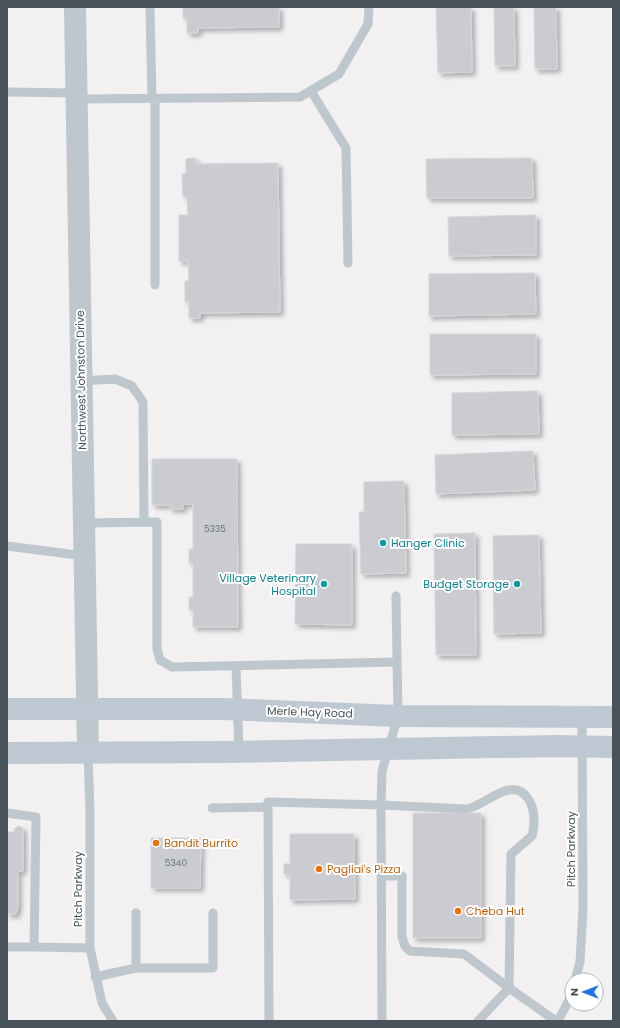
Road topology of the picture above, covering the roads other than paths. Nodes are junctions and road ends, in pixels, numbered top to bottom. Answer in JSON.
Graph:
{"nodes":[{"id":1,"x":75,"y":7,"type":"edge"},
{"id":2,"x":150,"y":7,"type":"edge"},
{"id":3,"x":369,"y":7,"type":"edge"},
{"id":4,"x":310,"y":91,"type":"junction"},
{"id":5,"x":7,"y":92,"type":"edge"},
{"id":6,"x":76,"y":96,"type":"junction"},
{"id":7,"x":153,"y":98,"type":"junction"},
{"id":8,"x":348,"y":264,"type":"dead end"},
{"id":9,"x":156,"y":285,"type":"dead end"},
{"id":10,"x":82,"y":381,"type":"junction"},
{"id":11,"x":144,"y":522,"type":"junction"},
{"id":12,"x":84,"y":523,"type":"junction"},
{"id":13,"x":7,"y":546,"type":"edge"},
{"id":14,"x":84,"y":556,"type":"junction"},
{"id":15,"x":396,"y":596,"type":"dead end"},
{"id":16,"x":397,"y":662,"type":"junction"},
{"id":17,"x":236,"y":666,"type":"junction"},
{"id":18,"x":7,"y":709,"type":"edge"},
{"id":19,"x":87,"y":709,"type":"junction"},
{"id":20,"x":239,"y":710,"type":"junction"},
{"id":21,"x":398,"y":716,"type":"junction"},
{"id":22,"x":582,"y":717,"type":"junction"},
{"id":23,"x":613,"y":717,"type":"edge"},
{"id":24,"x":582,"y":747,"type":"junction"},
{"id":25,"x":613,"y":747,"type":"edge"},
{"id":26,"x":388,"y":749,"type":"junction"},
{"id":27,"x":239,"y":752,"type":"junction"},
{"id":28,"x":7,"y":753,"type":"edge"},
{"id":29,"x":88,"y":753,"type":"junction"},
{"id":30,"x":381,"y":805,"type":"junction"},
{"id":31,"x":268,"y":807,"type":"junction"},
{"id":32,"x":212,"y":808,"type":"dead end"},
{"id":33,"x":7,"y":814,"type":"edge"},
{"id":34,"x":382,"y":876,"type":"junction"},
{"id":35,"x":136,"y":912,"type":"dead end"},
{"id":36,"x":213,"y":913,"type":"dead end"},
{"id":37,"x":7,"y":947,"type":"edge"},
{"id":38,"x":34,"y":947,"type":"junction"},
{"id":39,"x":90,"y":948,"type":"junction"},
{"id":40,"x":136,"y":968,"type":"junction"},
{"id":41,"x":577,"y":972,"type":"edge"},
{"id":42,"x":95,"y":977,"type":"junction"},
{"id":43,"x":509,"y":988,"type":"junction"},
{"id":44,"x":564,"y":1009,"type":"edge"},
{"id":45,"x":113,"y":1021,"type":"edge"},
{"id":46,"x":269,"y":1021,"type":"edge"},
{"id":47,"x":382,"y":1021,"type":"edge"},
{"id":48,"x":478,"y":1021,"type":"edge"},
{"id":49,"x":557,"y":1021,"type":"edge"}],
"edges":[{"from":1,"to":6,"type":"street","name":"Northwest Johnston Drive"},
{"from":2,"to":7,"type":"lane"},
{"from":3,"to":4,"type":"lane"},
{"from":4,"to":7,"type":"lane"},
{"from":4,"to":8,"type":"lane"},
{"from":5,"to":6,"type":"lane"},
{"from":6,"to":7,"type":"lane"},
{"from":6,"to":10,"type":"street","name":"Northwest Johnston Drive"},
{"from":7,"to":9,"type":"lane"},
{"from":10,"to":11,"type":"lane"},
{"from":10,"to":12,"type":"street","name":"Northwest Johnston Drive"},
{"from":11,"to":12,"type":"lane"},
{"from":11,"to":17,"type":"lane"},
{"from":12,"to":14,"type":"street","name":"Northwest Johnston Drive"},
{"from":13,"to":14,"type":"lane"},
{"from":14,"to":19,"type":"street","name":"Northwest Johnston Drive"},
{"from":15,"to":16,"type":"lane"},
{"from":16,"to":17,"type":"lane"},
{"from":16,"to":21,"type":"lane"},
{"from":17,"to":20,"type":"lane"},
{"from":18,"to":19,"type":"main road","name":"Merle Hay Road"},
{"from":19,"to":20,"type":"main road","name":"Merle Hay Road"},
{"from":19,"to":29,"type":"street","name":"Northwest Johnston Drive"},
{"from":20,"to":21,"type":"main road","name":"Merle Hay Road"},
{"from":20,"to":27,"type":"lane"},
{"from":21,"to":22,"type":"main road","name":"Merle Hay Road"},
{"from":21,"to":26,"type":"lane"},
{"from":22,"to":23,"type":"main road","name":"Merle Hay Road"},
{"from":22,"to":24,"type":"lane","name":"Pitch Parkway"},
{"from":24,"to":25,"type":"main road"},
{"from":24,"to":26,"type":"main road"},
{"from":24,"to":41,"type":"lane","name":"Pitch Parkway"},
{"from":26,"to":27,"type":"main road"},
{"from":26,"to":30,"type":"lane"},
{"from":27,"to":29,"type":"main road"},
{"from":28,"to":29,"type":"main road"},
{"from":29,"to":39,"type":"lane","name":"Pitch Parkway"},
{"from":30,"to":31,"type":"lane"},
{"from":30,"to":34,"type":"lane"},
{"from":30,"to":43,"type":"lane"},
{"from":31,"to":32,"type":"lane"},
{"from":31,"to":46,"type":"lane"},
{"from":33,"to":38,"type":"lane"},
{"from":34,"to":43,"type":"lane"},
{"from":34,"to":47,"type":"lane"},
{"from":35,"to":40,"type":"lane"},
{"from":36,"to":40,"type":"lane"},
{"from":37,"to":38,"type":"lane"},
{"from":38,"to":39,"type":"lane"},
{"from":39,"to":42,"type":"lane","name":"Pitch Parkway"},
{"from":40,"to":42,"type":"lane"},
{"from":42,"to":45,"type":"lane","name":"Pitch Parkway"},
{"from":43,"to":48,"type":"lane"},
{"from":43,"to":49,"type":"lane"},
{"from":44,"to":49,"type":"lane"}]}
